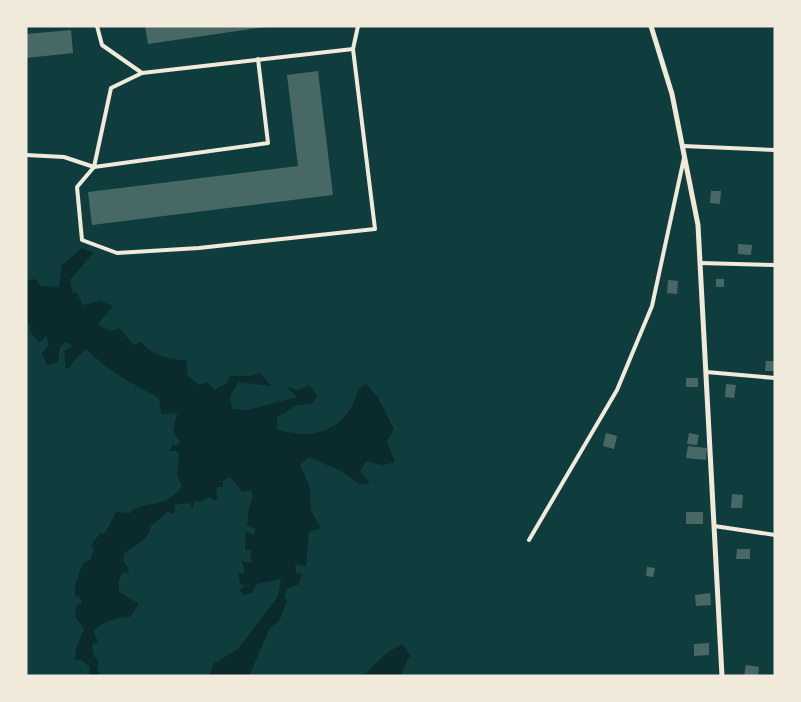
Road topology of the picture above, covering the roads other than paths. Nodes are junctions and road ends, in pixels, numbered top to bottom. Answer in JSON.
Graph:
{"nodes":[{"id":1,"x":97,"y":26,"type":"edge"},
{"id":2,"x":358,"y":26,"type":"edge"},
{"id":3,"x":651,"y":26,"type":"edge"},
{"id":4,"x":353,"y":49,"type":"junction"},
{"id":5,"x":258,"y":59,"type":"junction"},
{"id":6,"x":142,"y":73,"type":"junction"},
{"id":7,"x":683,"y":146,"type":"junction"},
{"id":8,"x":775,"y":150,"type":"edge"},
{"id":9,"x":26,"y":155,"type":"edge"},
{"id":10,"x":685,"y":156,"type":"junction"},
{"id":11,"x":94,"y":167,"type":"junction"},
{"id":12,"x":700,"y":263,"type":"junction"},
{"id":13,"x":775,"y":265,"type":"edge"},
{"id":14,"x":706,"y":372,"type":"junction"},
{"id":15,"x":775,"y":378,"type":"edge"},
{"id":16,"x":714,"y":526,"type":"junction"},
{"id":17,"x":775,"y":534,"type":"edge"},
{"id":18,"x":529,"y":540,"type":"dead end"},
{"id":19,"x":722,"y":676,"type":"edge"}],
"edges":[{"from":1,"to":6,"type":"lane"},
{"from":2,"to":4,"type":"lane"},
{"from":3,"to":7,"type":"street"},
{"from":4,"to":5,"type":"lane"},
{"from":4,"to":11,"type":"lane"},
{"from":5,"to":6,"type":"lane"},
{"from":5,"to":11,"type":"lane"},
{"from":6,"to":11,"type":"lane"},
{"from":7,"to":8,"type":"lane"},
{"from":7,"to":10,"type":"street"},
{"from":9,"to":11,"type":"lane"},
{"from":10,"to":12,"type":"street"},
{"from":10,"to":18,"type":"lane"},
{"from":12,"to":13,"type":"lane"},
{"from":12,"to":14,"type":"street"},
{"from":14,"to":15,"type":"lane"},
{"from":14,"to":16,"type":"street"},
{"from":16,"to":17,"type":"lane"},
{"from":16,"to":19,"type":"street"}]}
